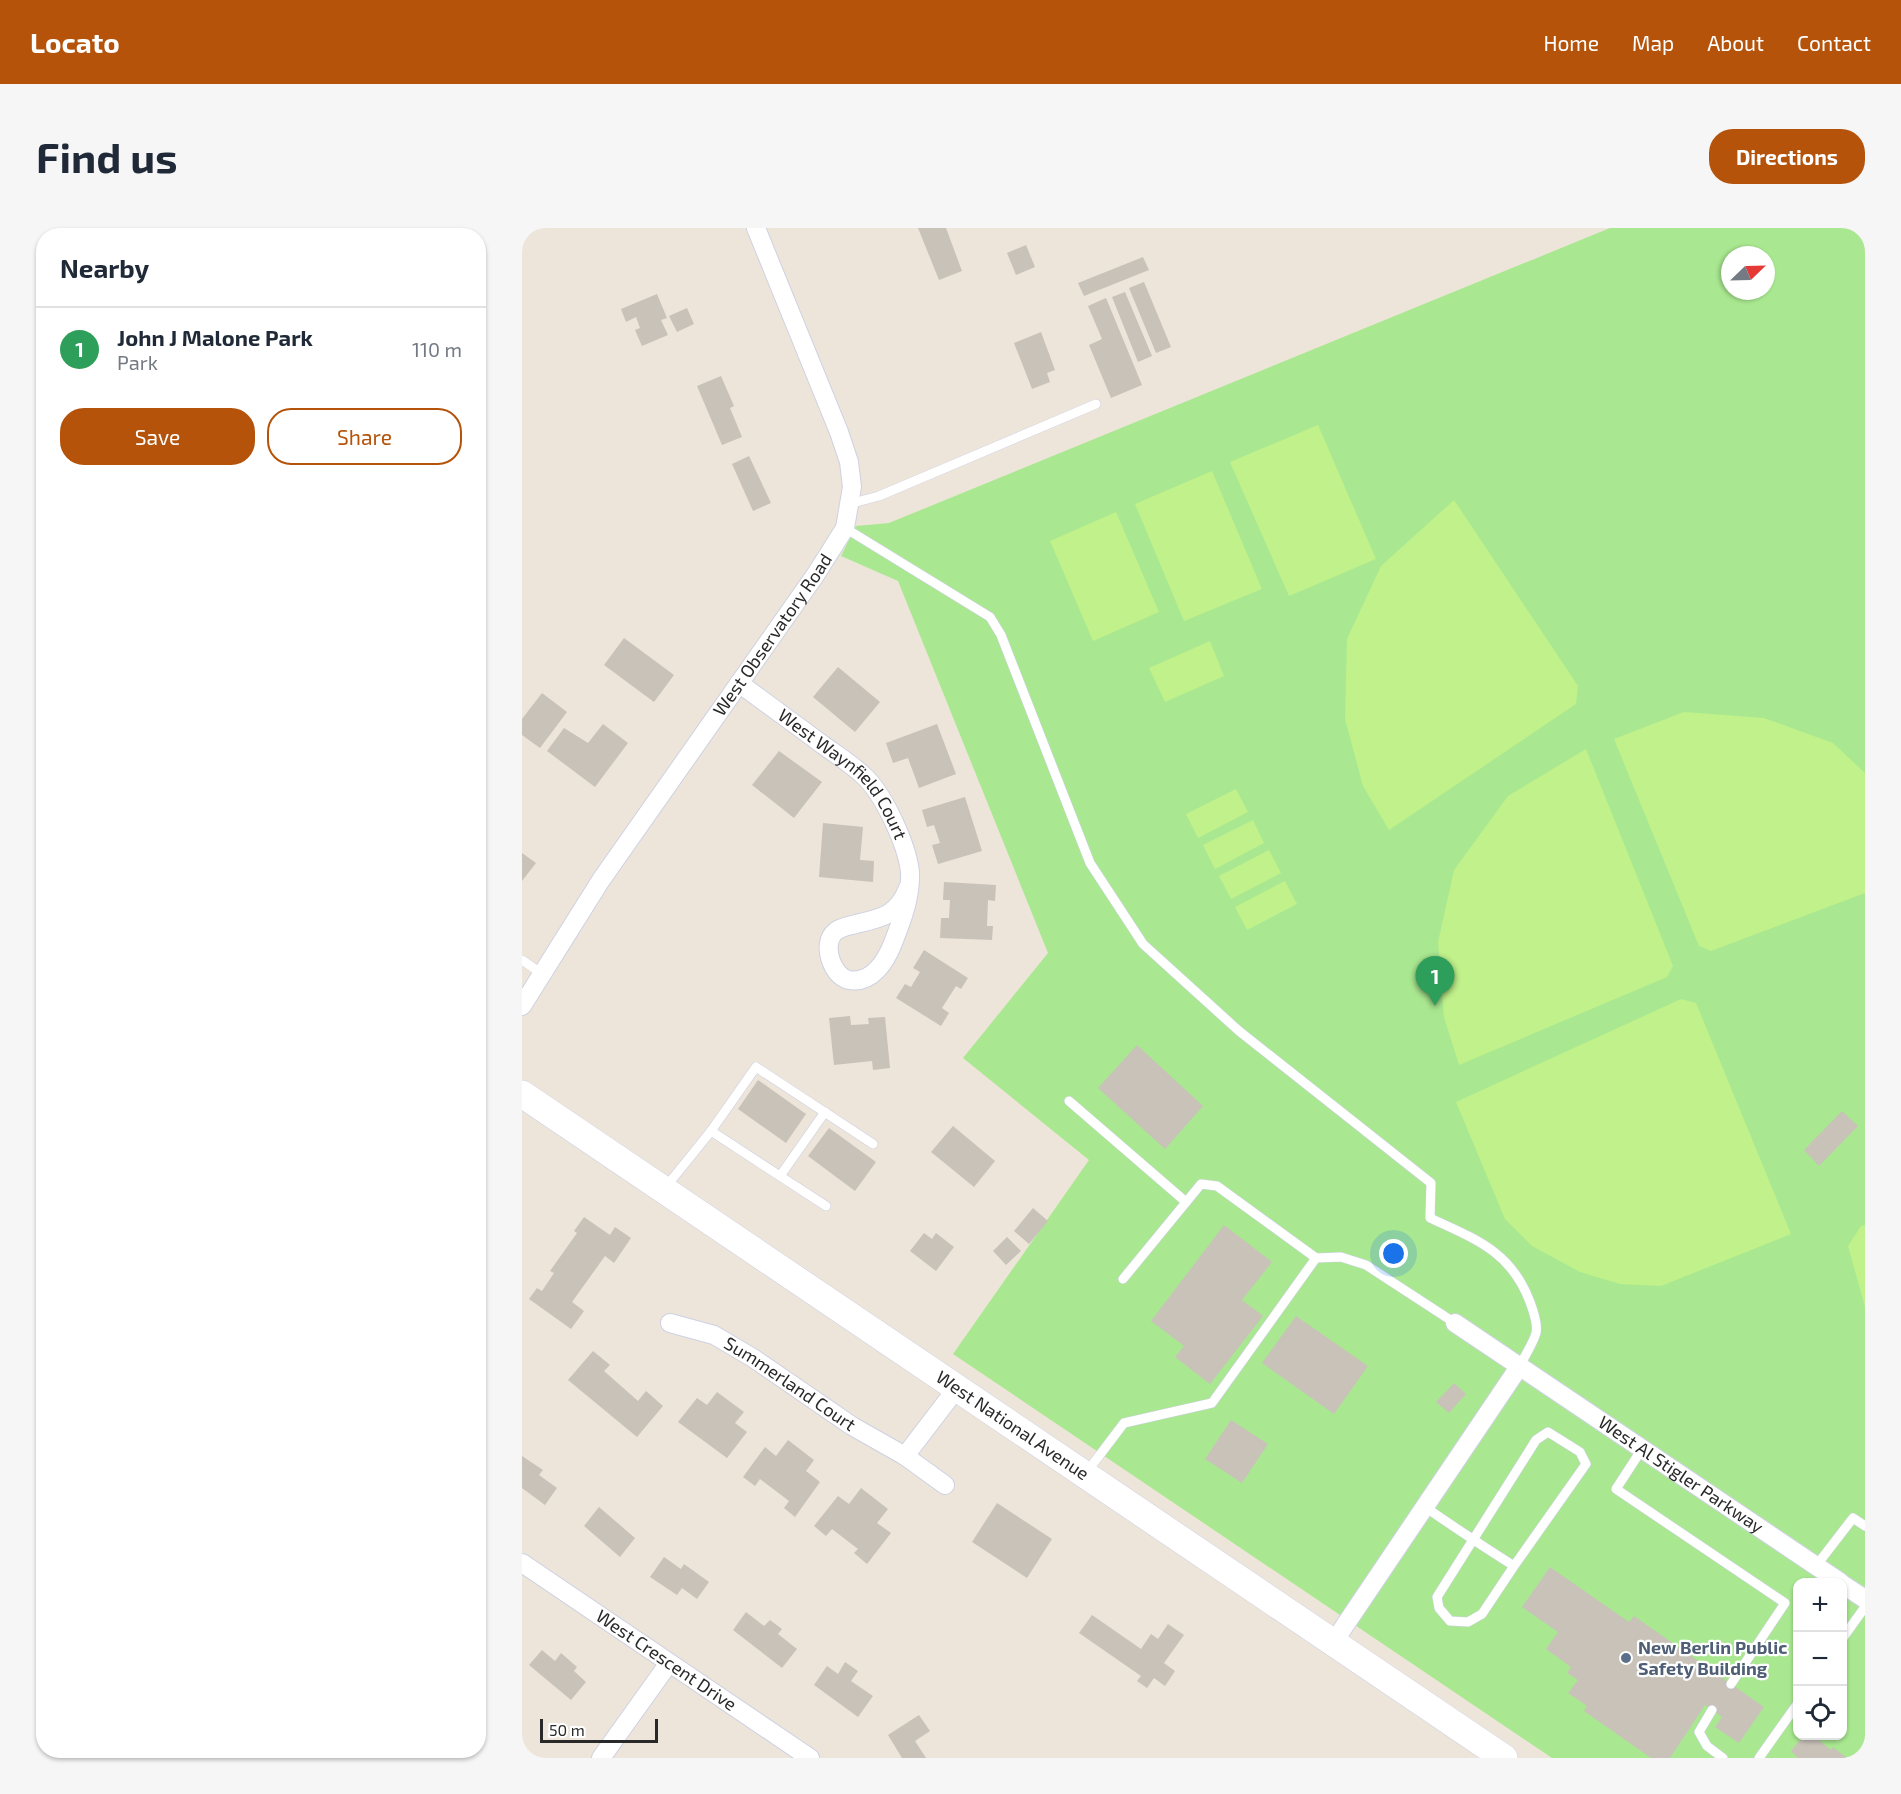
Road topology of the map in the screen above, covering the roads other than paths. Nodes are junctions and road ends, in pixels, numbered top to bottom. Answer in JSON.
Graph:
{"nodes":[{"id":1,"x":756,"y":228,"type":"edge"},
{"id":2,"x":1096,"y":404,"type":"dead end"},
{"id":3,"x":849,"y":504,"type":"junction"},
{"id":4,"x":845,"y":528,"type":"junction"},
{"id":5,"x":739,"y":683,"type":"junction"},
{"id":6,"x":908,"y":888,"type":"junction"},
{"id":7,"x":522,"y":960,"type":"edge"},
{"id":8,"x":542,"y":974,"type":"junction"},
{"id":9,"x":522,"y":1006,"type":"edge"},
{"id":10,"x":522,"y":1094,"type":"edge"},
{"id":11,"x":1070,"y":1101,"type":"dead end"},
{"id":12,"x":825,"y":1112,"type":"junction"},
{"id":13,"x":711,"y":1131,"type":"junction"},
{"id":14,"x":873,"y":1144,"type":"dead end"},
{"id":15,"x":780,"y":1176,"type":"junction"},
{"id":16,"x":664,"y":1190,"type":"junction"},
{"id":17,"x":1186,"y":1202,"type":"junction"},
{"id":18,"x":826,"y":1206,"type":"dead end"},
{"id":19,"x":1316,"y":1258,"type":"junction"},
{"id":20,"x":1123,"y":1279,"type":"dead end"},
{"id":21,"x":670,"y":1323,"type":"dead end"},
{"id":22,"x":1455,"y":1323,"type":"joint"},
{"id":23,"x":1519,"y":1367,"type":"junction"},
{"id":24,"x":957,"y":1388,"type":"junction"},
{"id":25,"x":1641,"y":1449,"type":"junction"},
{"id":26,"x":905,"y":1456,"type":"junction"},
{"id":27,"x":1085,"y":1475,"type":"junction"},
{"id":28,"x":945,"y":1485,"type":"dead end"},
{"id":29,"x":1425,"y":1507,"type":"junction"},
{"id":30,"x":1865,"y":1526,"type":"edge"},
{"id":31,"x":1473,"y":1539,"type":"junction"},
{"id":32,"x":522,"y":1563,"type":"edge"},
{"id":33,"x":1514,"y":1566,"type":"junction"},
{"id":34,"x":1816,"y":1566,"type":"junction"},
{"id":35,"x":1834,"y":1578,"type":"edge"},
{"id":36,"x":1847,"y":1587,"type":"edge"},
{"id":37,"x":1865,"y":1599,"type":"edge"},
{"id":38,"x":1865,"y":1607,"type":"edge"},
{"id":39,"x":1847,"y":1632,"type":"edge"},
{"id":40,"x":1333,"y":1643,"type":"junction"},
{"id":41,"x":669,"y":1663,"type":"junction"},
{"id":42,"x":1731,"y":1684,"type":"dead end"},
{"id":43,"x":1793,"y":1709,"type":"edge"},
{"id":44,"x":1712,"y":1710,"type":"dead end"},
{"id":45,"x":601,"y":1758,"type":"edge"},
{"id":46,"x":810,"y":1758,"type":"edge"},
{"id":47,"x":1504,"y":1758,"type":"edge"},
{"id":48,"x":1723,"y":1758,"type":"edge"},
{"id":49,"x":1759,"y":1758,"type":"edge"}],
"edges":[{"from":1,"to":3,"type":"street","name":"West Observatory Road"},
{"from":2,"to":3,"type":"lane"},
{"from":3,"to":4,"type":"street","name":"West Observatory Road"},
{"from":4,"to":5,"type":"street","name":"West Observatory Road"},
{"from":4,"to":23,"type":"lane"},
{"from":5,"to":6,"type":"street","name":"West Waynfield Court"},
{"from":5,"to":8,"type":"street","name":"West Observatory Road"},
{"from":6,"to":6,"type":"street","name":"West Waynfield Court"},
{"from":7,"to":8,"type":"lane"},
{"from":8,"to":9,"type":"street","name":"West Observatory Road"},
{"from":10,"to":16,"type":"main road","name":"West National Avenue"},
{"from":11,"to":17,"type":"lane"},
{"from":12,"to":13,"type":"lane"},
{"from":12,"to":14,"type":"lane"},
{"from":12,"to":15,"type":"lane"},
{"from":13,"to":15,"type":"lane"},
{"from":13,"to":16,"type":"lane"},
{"from":15,"to":18,"type":"lane"},
{"from":16,"to":24,"type":"main road","name":"West National Avenue"},
{"from":17,"to":19,"type":"lane"},
{"from":17,"to":20,"type":"lane"},
{"from":19,"to":22,"type":"lane"},
{"from":19,"to":27,"type":"lane"},
{"from":21,"to":26,"type":"street","name":"Summerland Court"},
{"from":22,"to":23,"type":"street","name":"West Al Stigler Parkway"},
{"from":23,"to":25,"type":"street","name":"West Al Stigler Parkway"},
{"from":23,"to":29,"type":"street"},
{"from":24,"to":26,"type":"street"},
{"from":24,"to":27,"type":"main road","name":"West National Avenue"},
{"from":25,"to":34,"type":"street","name":"West Al Stigler Parkway"},
{"from":25,"to":42,"type":"lane"},
{"from":26,"to":28,"type":"street","name":"Summerland Court"},
{"from":27,"to":40,"type":"main road","name":"West National Avenue"},
{"from":29,"to":31,"type":"lane"},
{"from":29,"to":40,"type":"street"},
{"from":30,"to":34,"type":"lane"},
{"from":31,"to":33,"type":"lane"},
{"from":31,"to":33,"type":"lane"},
{"from":31,"to":33,"type":"lane"},
{"from":32,"to":41,"type":"street","name":"West Crescent Drive"},
{"from":34,"to":35,"type":"street","name":"West Al Stigler Parkway"},
{"from":36,"to":37,"type":"street","name":"West Al Stigler Parkway"},
{"from":38,"to":39,"type":"lane"},
{"from":40,"to":47,"type":"main road","name":"West National Avenue"},
{"from":41,"to":45,"type":"street"},
{"from":41,"to":46,"type":"street","name":"West Crescent Drive"},
{"from":43,"to":49,"type":"lane"},
{"from":44,"to":48,"type":"lane"}]}
